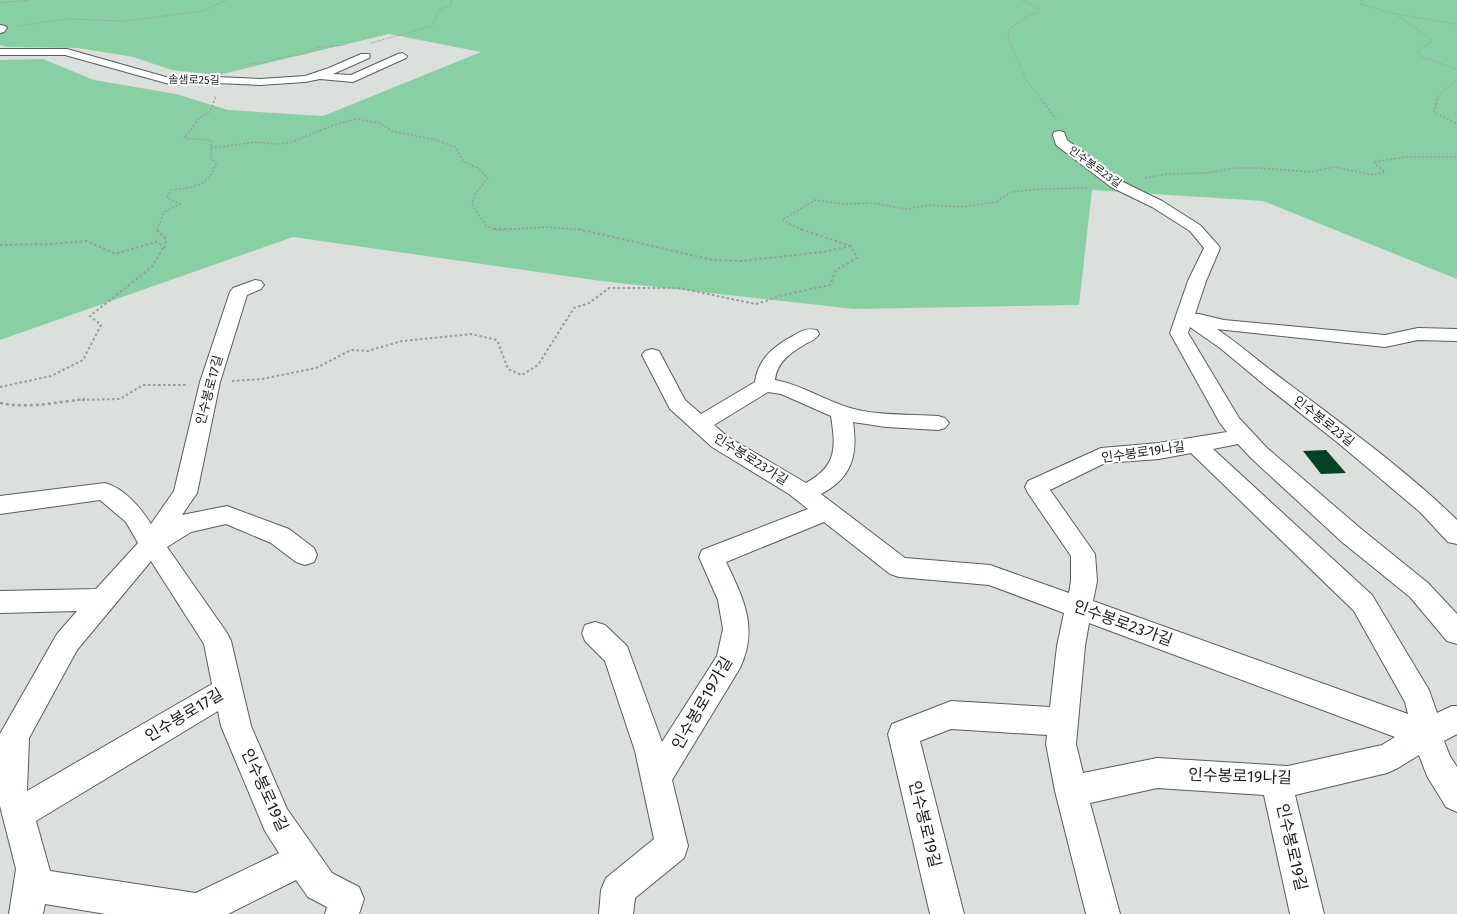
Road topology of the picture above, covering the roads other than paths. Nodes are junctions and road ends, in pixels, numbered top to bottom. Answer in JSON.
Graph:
{"nodes":[{"id":1,"x":0,"y":52,"type":"edge"},
{"id":2,"x":365,"y":56,"type":"dead end"},
{"id":3,"x":402,"y":56,"type":"dead end"},
{"id":4,"x":319,"y":76,"type":"junction"},
{"id":5,"x":1059,"y":135,"type":"road end"},
{"id":6,"x":255,"y":285,"type":"dead end"},
{"id":7,"x":1184,"y":315,"type":"junction"},
{"id":8,"x":810,"y":334,"type":"dead end"},
{"id":9,"x":1457,"y":335,"type":"edge"},
{"id":10,"x":652,"y":355,"type":"dead end"},
{"id":11,"x":765,"y":385,"type":"junction"},
{"id":12,"x":841,"y":412,"type":"junction"},
{"id":13,"x":938,"y":423,"type":"dead end"},
{"id":14,"x":699,"y":424,"type":"junction"},
{"id":15,"x":1243,"y":436,"type":"junction"},
{"id":16,"x":1196,"y":445,"type":"junction"},
{"id":17,"x":804,"y":493,"type":"junction"},
{"id":18,"x":0,"y":505,"type":"edge"},
{"id":19,"x":827,"y":511,"type":"junction"},
{"id":20,"x":1457,"y":535,"type":"edge"},
{"id":21,"x":151,"y":544,"type":"junction"},
{"id":22,"x":305,"y":555,"type":"dead end"},
{"id":23,"x":103,"y":600,"type":"junction"},
{"id":24,"x":0,"y":602,"type":"edge"},
{"id":25,"x":1079,"y":607,"type":"junction"},
{"id":26,"x":595,"y":633,"type":"dead end"},
{"id":27,"x":1457,"y":633,"type":"edge"},
{"id":28,"x":228,"y":690,"type":"junction"},
{"id":29,"x":1457,"y":720,"type":"edge"},
{"id":30,"x":1063,"y":722,"type":"junction"},
{"id":31,"x":1427,"y":735,"type":"junction"},
{"id":32,"x":7,"y":737,"type":"edge"},
{"id":33,"x":656,"y":777,"type":"junction"},
{"id":34,"x":1276,"y":780,"type":"junction"},
{"id":35,"x":1071,"y":791,"type":"junction"},
{"id":36,"x":1457,"y":796,"type":"edge"},
{"id":37,"x":18,"y":814,"type":"junction"},
{"id":38,"x":302,"y":859,"type":"junction"},
{"id":39,"x":28,"y":899,"type":"edge"},
{"id":40,"x":342,"y":914,"type":"edge"},
{"id":41,"x":616,"y":914,"type":"edge"},
{"id":42,"x":947,"y":914,"type":"edge"},
{"id":43,"x":1103,"y":914,"type":"edge"},
{"id":44,"x":1307,"y":914,"type":"edge"}],
"edges":[{"from":1,"to":4,"type":"street","name":"솔샘로25길"},
{"from":2,"to":4,"type":"street","name":"솔샘로25길"},
{"from":3,"to":4,"type":"street"},
{"from":5,"to":7,"type":"street","name":"인수봉로23길"},
{"from":6,"to":21,"type":"street","name":"인수봉로17길"},
{"from":7,"to":9,"type":"street"},
{"from":7,"to":15,"type":"street"},
{"from":7,"to":20,"type":"street","name":"인수봉로23길"},
{"from":8,"to":11,"type":"street"},
{"from":10,"to":14,"type":"street","name":"인수봉로23가길"},
{"from":11,"to":12,"type":"street"},
{"from":11,"to":14,"type":"street","name":"인수봉로23가길"},
{"from":12,"to":13,"type":"street"},
{"from":12,"to":17,"type":"street"},
{"from":14,"to":17,"type":"street","name":"인수봉로23가길"},
{"from":15,"to":16,"type":"street","name":"인수봉로19나길"},
{"from":15,"to":27,"type":"street"},
{"from":16,"to":25,"type":"street","name":"인수봉로19나길"},
{"from":16,"to":31,"type":"street"},
{"from":17,"to":19,"type":"street","name":"인수봉로23가길"},
{"from":18,"to":21,"type":"street","name":"인수봉로17길"},
{"from":19,"to":25,"type":"street","name":"인수봉로23가길"},
{"from":19,"to":33,"type":"street","name":"인수봉로19가길"},
{"from":21,"to":22,"type":"street","name":"인수봉로17길"},
{"from":21,"to":23,"type":"street","name":"인수봉로17길"},
{"from":21,"to":28,"type":"street","name":"인수봉로17길"},
{"from":23,"to":24,"type":"street"},
{"from":23,"to":32,"type":"street","name":"인수봉로17길"},
{"from":25,"to":30,"type":"street","name":"인수봉로19나길"},
{"from":25,"to":31,"type":"street","name":"인수봉로23가길"},
{"from":26,"to":33,"type":"street"},
{"from":28,"to":37,"type":"street","name":"인수봉로17길"},
{"from":28,"to":38,"type":"street","name":"인수봉로19길"},
{"from":29,"to":31,"type":"street"},
{"from":30,"to":35,"type":"street","name":"인수봉로19나길"},
{"from":30,"to":42,"type":"street","name":"인수봉로19길"},
{"from":31,"to":34,"type":"street","name":"인수봉로19나길"},
{"from":31,"to":36,"type":"street"},
{"from":32,"to":37,"type":"street","name":"인수봉로17길"},
{"from":33,"to":41,"type":"street"},
{"from":34,"to":35,"type":"street","name":"인수봉로19나길"},
{"from":34,"to":44,"type":"street","name":"인수봉로19길"},
{"from":35,"to":43,"type":"street","name":"인수봉로19나길"},
{"from":37,"to":39,"type":"street","name":"인수봉로17길"},
{"from":38,"to":39,"type":"street","name":"인수봉로17길"},
{"from":38,"to":40,"type":"street","name":"인수봉로19길"}]}
